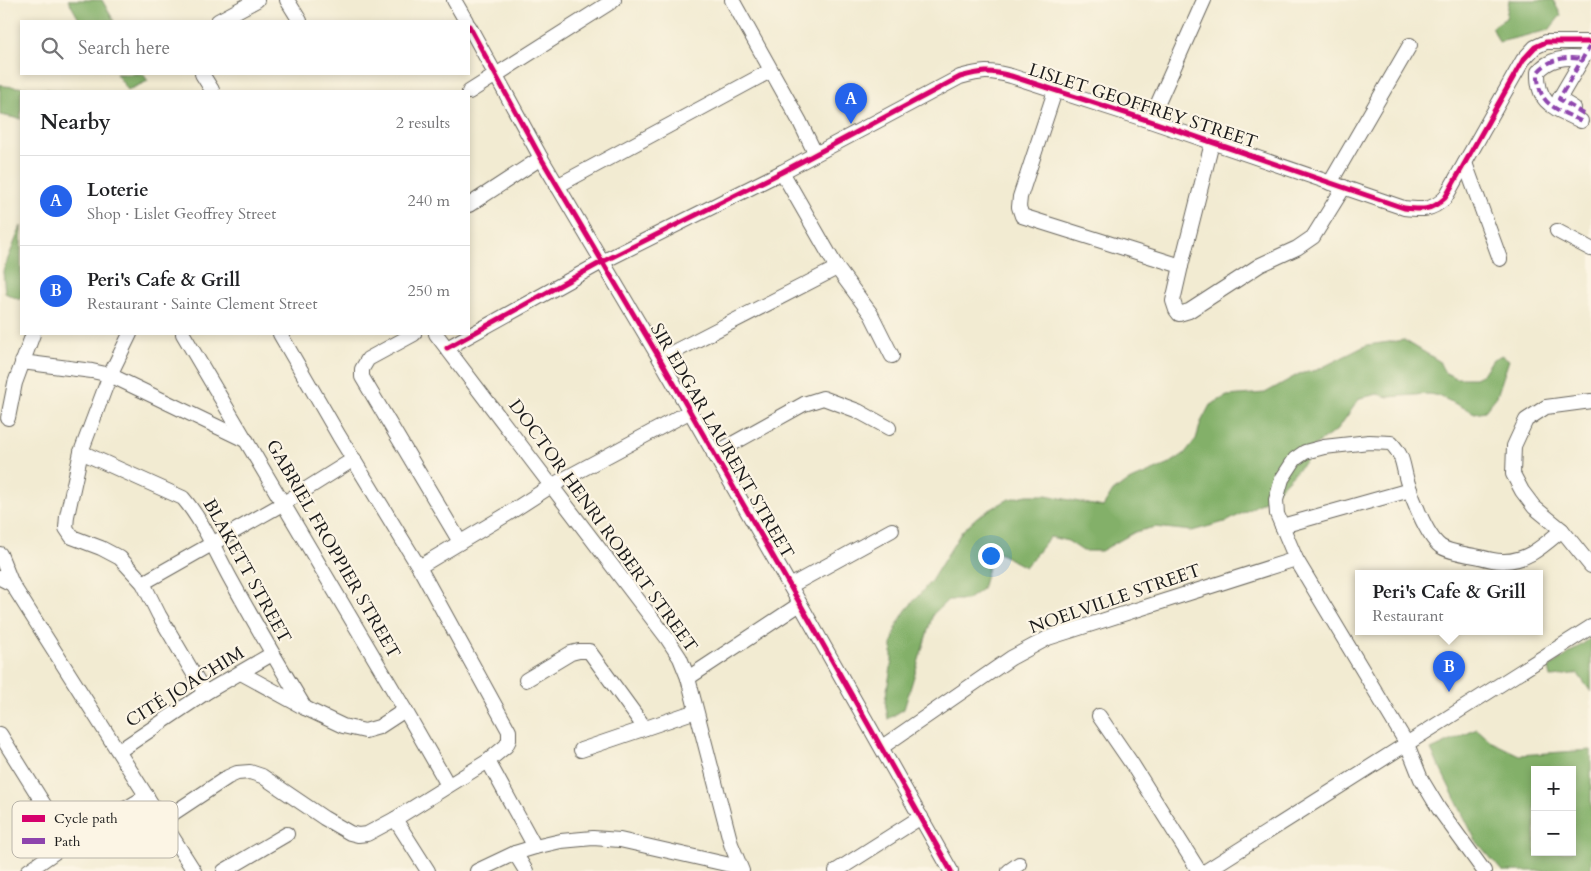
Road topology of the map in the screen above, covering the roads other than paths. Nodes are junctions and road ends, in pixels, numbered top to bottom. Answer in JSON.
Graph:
{"nodes":[{"id":1,"x":257,"y":0,"type":"edge"},
{"id":2,"x":287,"y":0,"type":"edge"},
{"id":3,"x":454,"y":0,"type":"edge"},
{"id":4,"x":614,"y":0,"type":"edge"},
{"id":5,"x":732,"y":0,"type":"edge"},
{"id":6,"x":1204,"y":0,"type":"edge"},
{"id":7,"x":220,"y":20,"type":"edge"},
{"id":8,"x":299,"y":20,"type":"edge"},
{"id":9,"x":465,"y":20,"type":"edge"},
{"id":10,"x":470,"y":28,"type":"edge"},
{"id":11,"x":1591,"y":43,"type":"edge"},
{"id":12,"x":1410,"y":45,"type":"dead end"},
{"id":13,"x":1582,"y":59,"type":"junction"},
{"id":14,"x":770,"y":71,"type":"junction"},
{"id":15,"x":203,"y":75,"type":"edge"},
{"id":16,"x":496,"y":75,"type":"junction"},
{"id":17,"x":212,"y":90,"type":"edge"},
{"id":18,"x":470,"y":91,"type":"edge"},
{"id":19,"x":1055,"y":91,"type":"junction"},
{"id":20,"x":1150,"y":121,"type":"junction"},
{"id":21,"x":1212,"y":143,"type":"junction"},
{"id":22,"x":815,"y":153,"type":"junction"},
{"id":23,"x":541,"y":158,"type":"junction"},
{"id":24,"x":1465,"y":163,"type":"junction"},
{"id":25,"x":782,"y":172,"type":"junction"},
{"id":26,"x":1330,"y":183,"type":"junction"},
{"id":27,"x":557,"y":186,"type":"junction"},
{"id":28,"x":1344,"y":187,"type":"junction"},
{"id":29,"x":470,"y":204,"type":"edge"},
{"id":30,"x":1557,"y":231,"type":"dead end"},
{"id":31,"x":1591,"y":249,"type":"edge"},
{"id":32,"x":1500,"y":259,"type":"dead end"},
{"id":33,"x":602,"y":262,"type":"junction"},
{"id":34,"x":1180,"y":266,"type":"junction"},
{"id":35,"x":837,"y":268,"type":"junction"},
{"id":36,"x":33,"y":335,"type":"edge"},
{"id":37,"x":130,"y":335,"type":"edge"},
{"id":38,"x":184,"y":335,"type":"edge"},
{"id":39,"x":281,"y":335,"type":"edge"},
{"id":40,"x":412,"y":335,"type":"edge"},
{"id":41,"x":437,"y":335,"type":"edge"},
{"id":42,"x":447,"y":348,"type":"junction"},
{"id":43,"x":892,"y":356,"type":"dead end"},
{"id":44,"x":660,"y":359,"type":"junction"},
{"id":45,"x":22,"y":362,"type":"junction"},
{"id":46,"x":110,"y":376,"type":"junction"},
{"id":47,"x":1591,"y":401,"type":"edge"},
{"id":48,"x":689,"y":412,"type":"junction"},
{"id":49,"x":8,"y":418,"type":"dead end"},
{"id":50,"x":889,"y":428,"type":"dead end"},
{"id":51,"x":247,"y":441,"type":"junction"},
{"id":52,"x":81,"y":452,"type":"junction"},
{"id":53,"x":714,"y":454,"type":"junction"},
{"id":54,"x":354,"y":460,"type":"junction"},
{"id":55,"x":551,"y":486,"type":"junction"},
{"id":56,"x":1410,"y":490,"type":"junction"},
{"id":57,"x":284,"y":503,"type":"junction"},
{"id":58,"x":1282,"y":526,"type":"junction"},
{"id":59,"x":892,"y":530,"type":"dead end"},
{"id":60,"x":1562,"y":530,"type":"junction"},
{"id":61,"x":460,"y":542,"type":"junction"},
{"id":62,"x":212,"y":544,"type":"junction"},
{"id":63,"x":0,"y":554,"type":"edge"},
{"id":64,"x":1296,"y":559,"type":"junction"},
{"id":65,"x":1590,"y":561,"type":"edge"},
{"id":66,"x":419,"y":567,"type":"junction"},
{"id":67,"x":6,"y":581,"type":"edge"},
{"id":68,"x":143,"y":583,"type":"junction"},
{"id":69,"x":790,"y":586,"type":"junction"},
{"id":70,"x":800,"y":604,"type":"junction"},
{"id":71,"x":1591,"y":627,"type":"edge"},
{"id":72,"x":272,"y":654,"type":"junction"},
{"id":73,"x":241,"y":673,"type":"junction"},
{"id":74,"x":688,"y":678,"type":"junction"},
{"id":75,"x":526,"y":680,"type":"dead end"},
{"id":76,"x":206,"y":693,"type":"junction"},
{"id":77,"x":305,"y":708,"type":"junction"},
{"id":78,"x":406,"y":710,"type":"junction"},
{"id":79,"x":696,"y":711,"type":"junction"},
{"id":80,"x":1099,"y":716,"type":"dead end"},
{"id":81,"x":645,"y":728,"type":"junction"},
{"id":82,"x":2,"y":743,"type":"edge"},
{"id":83,"x":1407,"y":744,"type":"junction"},
{"id":84,"x":882,"y":747,"type":"junction"},
{"id":85,"x":581,"y":750,"type":"dead end"},
{"id":86,"x":119,"y":752,"type":"junction"},
{"id":87,"x":488,"y":761,"type":"junction"},
{"id":88,"x":448,"y":785,"type":"junction"},
{"id":89,"x":147,"y":796,"type":"junction"},
{"id":90,"x":40,"y":801,"type":"edge"},
{"id":91,"x":139,"y":801,"type":"edge"},
{"id":92,"x":150,"y":801,"type":"edge"},
{"id":93,"x":178,"y":810,"type":"edge"},
{"id":94,"x":922,"y":817,"type":"junction"},
{"id":95,"x":395,"y":820,"type":"junction"},
{"id":96,"x":287,"y":834,"type":"dead end"},
{"id":97,"x":178,"y":845,"type":"edge"},
{"id":98,"x":535,"y":847,"type":"junction"},
{"id":99,"x":515,"y":853,"type":"junction"},
{"id":100,"x":47,"y":858,"type":"edge"},
{"id":101,"x":741,"y":869,"type":"edge"},
{"id":102,"x":1477,"y":869,"type":"edge"},
{"id":103,"x":28,"y":871,"type":"edge"},
{"id":104,"x":194,"y":871,"type":"edge"},
{"id":105,"x":224,"y":871,"type":"edge"},
{"id":106,"x":428,"y":871,"type":"edge"},
{"id":107,"x":477,"y":871,"type":"edge"},
{"id":108,"x":526,"y":871,"type":"edge"},
{"id":109,"x":836,"y":871,"type":"edge"},
{"id":110,"x":951,"y":871,"type":"edge"},
{"id":111,"x":1199,"y":871,"type":"edge"},
{"id":112,"x":1206,"y":871,"type":"edge"}],
"edges":[{"from":1,"to":7,"type":"street"},
{"from":2,"to":8,"type":"street"},
{"from":3,"to":9,"type":"street"},
{"from":4,"to":16,"type":"street"},
{"from":5,"to":14,"type":"street"},
{"from":6,"to":20,"type":"street"},
{"from":10,"to":16,"type":"street","name":"SIR EDGAR LAURENT STREET"},
{"from":11,"to":13,"type":"street"},
{"from":11,"to":24,"type":"street","name":"LISLET GEOFFREY STREET"},
{"from":12,"to":26,"type":"street"},
{"from":13,"to":13,"type":"street"},
{"from":14,"to":22,"type":"street"},
{"from":14,"to":27,"type":"street"},
{"from":15,"to":17,"type":"street"},
{"from":16,"to":18,"type":"street"},
{"from":16,"to":23,"type":"street","name":"SIR EDGAR LAURENT STREET"},
{"from":19,"to":20,"type":"street","name":"LISLET GEOFFREY STREET"},
{"from":19,"to":22,"type":"street","name":"LISLET GEOFFREY STREET"},
{"from":19,"to":34,"type":"street"},
{"from":20,"to":21,"type":"street","name":"LISLET GEOFFREY STREET"},
{"from":21,"to":26,"type":"street","name":"LISLET GEOFFREY STREET"},
{"from":21,"to":34,"type":"street"},
{"from":22,"to":25,"type":"street","name":"LISLET GEOFFREY STREET"},
{"from":23,"to":27,"type":"street","name":"SIR EDGAR LAURENT STREET"},
{"from":23,"to":29,"type":"street"},
{"from":24,"to":28,"type":"street","name":"LISLET GEOFFREY STREET"},
{"from":24,"to":32,"type":"street"},
{"from":25,"to":33,"type":"street","name":"LISLET GEOFFREY STREET"},
{"from":25,"to":35,"type":"street"},
{"from":26,"to":28,"type":"street","name":"LISLET GEOFFREY STREET"},
{"from":27,"to":33,"type":"street","name":"SIR EDGAR LAURENT STREET"},
{"from":28,"to":34,"type":"street"},
{"from":30,"to":31,"type":"street"},
{"from":33,"to":42,"type":"street","name":"LISLET GEOFFREY STREET"},
{"from":33,"to":44,"type":"street","name":"SIR EDGAR LAURENT STREET"},
{"from":35,"to":43,"type":"street"},
{"from":35,"to":44,"type":"street"},
{"from":36,"to":45,"type":"street"},
{"from":37,"to":46,"type":"street"},
{"from":38,"to":51,"type":"street","name":"GABRIEL FROPPIER STREET"},
{"from":39,"to":54,"type":"street"},
{"from":40,"to":61,"type":"street"},
{"from":41,"to":42,"type":"street","name":"DOCTOR HENRI ROBERT STREET"},
{"from":42,"to":55,"type":"street","name":"DOCTOR HENRI ROBERT STREET"},
{"from":44,"to":48,"type":"street","name":"SIR EDGAR LAURENT STREET"},
{"from":45,"to":46,"type":"street"},
{"from":45,"to":49,"type":"street"},
{"from":46,"to":51,"type":"street"},
{"from":46,"to":52,"type":"street"},
{"from":47,"to":60,"type":"street"},
{"from":48,"to":53,"type":"street","name":"SIR EDGAR LAURENT STREET"},
{"from":48,"to":55,"type":"street"},
{"from":50,"to":53,"type":"street"},
{"from":51,"to":57,"type":"street","name":"GABRIEL FROPPIER STREET"},
{"from":52,"to":62,"type":"street","name":"BLAKETT STREET"},
{"from":52,"to":68,"type":"street"},
{"from":53,"to":69,"type":"street","name":"SIR EDGAR LAURENT STREET"},
{"from":54,"to":57,"type":"street"},
{"from":54,"to":66,"type":"street"},
{"from":55,"to":61,"type":"street"},
{"from":55,"to":74,"type":"street","name":"DOCTOR HENRI ROBERT STREET"},
{"from":56,"to":58,"type":"street"},
{"from":56,"to":58,"type":"street"},
{"from":56,"to":60,"type":"street"},
{"from":57,"to":62,"type":"street"},
{"from":57,"to":78,"type":"street","name":"GABRIEL FROPPIER STREET"},
{"from":58,"to":64,"type":"street"},
{"from":59,"to":69,"type":"street"},
{"from":60,"to":65,"type":"street"},
{"from":61,"to":66,"type":"street"},
{"from":62,"to":68,"type":"street"},
{"from":62,"to":72,"type":"street","name":"BLAKETT STREET"},
{"from":63,"to":67,"type":"street"},
{"from":64,"to":83,"type":"street"},
{"from":64,"to":84,"type":"street","name":"NOELVILLE STREET"},
{"from":66,"to":87,"type":"street"},
{"from":67,"to":86,"type":"street"},
{"from":68,"to":76,"type":"street"},
{"from":69,"to":70,"type":"street","name":"SIR EDGAR LAURENT STREET"},
{"from":70,"to":74,"type":"street"},
{"from":70,"to":84,"type":"street","name":"SIR EDGAR LAURENT STREET"},
{"from":71,"to":83,"type":"street"},
{"from":72,"to":73,"type":"street","name":"CITÉ JOACHIM"},
{"from":72,"to":77,"type":"street","name":"BLAKETT STREET"},
{"from":73,"to":76,"type":"street","name":"CITÉ JOACHIM"},
{"from":73,"to":77,"type":"street"},
{"from":74,"to":79,"type":"street","name":"DOCTOR HENRI ROBERT STREET"},
{"from":75,"to":81,"type":"street"},
{"from":76,"to":86,"type":"street","name":"CITÉ JOACHIM"},
{"from":77,"to":78,"type":"street"},
{"from":78,"to":88,"type":"street","name":"GABRIEL FROPPIER STREET"},
{"from":79,"to":81,"type":"street"},
{"from":79,"to":101,"type":"street","name":"DOCTOR HENRI ROBERT STREET"},
{"from":80,"to":111,"type":"street"},
{"from":81,"to":85,"type":"street"},
{"from":82,"to":90,"type":"street"},
{"from":83,"to":102,"type":"street"},
{"from":83,"to":112,"type":"street"},
{"from":84,"to":94,"type":"street","name":"SIR EDGAR LAURENT STREET"},
{"from":86,"to":89,"type":"street"},
{"from":87,"to":88,"type":"street"},
{"from":87,"to":98,"type":"street"},
{"from":88,"to":95,"type":"street"},
{"from":89,"to":91,"type":"street"},
{"from":89,"to":92,"type":"street"},
{"from":93,"to":95,"type":"street"},
{"from":94,"to":109,"type":"street"},
{"from":94,"to":110,"type":"street","name":"SIR EDGAR LAURENT STREET"},
{"from":95,"to":106,"type":"street"},
{"from":96,"to":105,"type":"street"},
{"from":97,"to":104,"type":"street"},
{"from":98,"to":99,"type":"street"},
{"from":98,"to":101,"type":"street"},
{"from":99,"to":107,"type":"street"},
{"from":99,"to":108,"type":"street"},
{"from":100,"to":103,"type":"street"}]}
